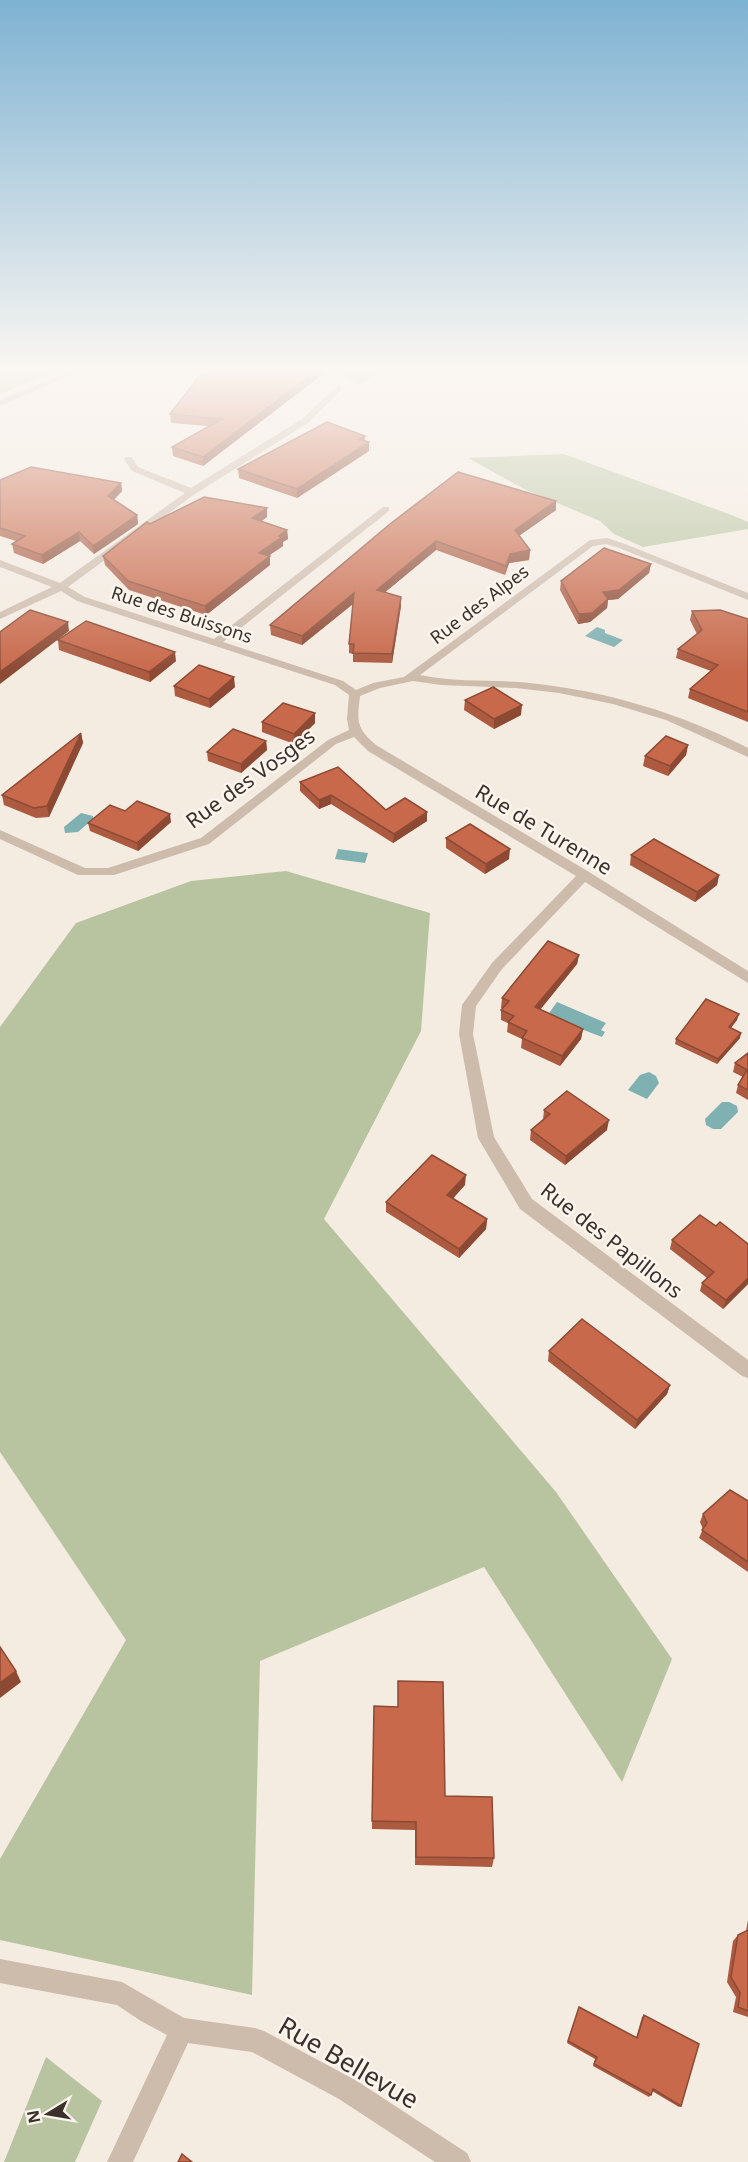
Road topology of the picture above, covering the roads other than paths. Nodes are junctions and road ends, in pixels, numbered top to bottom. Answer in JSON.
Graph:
{"nodes":[{"id":1,"x":140,"y":471,"type":"edge"},
{"id":2,"x":226,"y":471,"type":"edge"},
{"id":3,"x":192,"y":492,"type":"junction"},
{"id":4,"x":386,"y":509,"type":"dead end"},
{"id":5,"x":0,"y":563,"type":"edge"},
{"id":6,"x":61,"y":587,"type":"junction"},
{"id":7,"x":748,"y":597,"type":"edge"},
{"id":8,"x":0,"y":616,"type":"edge"},
{"id":9,"x":214,"y":644,"type":"junction"},
{"id":10,"x":412,"y":678,"type":"junction"},
{"id":11,"x":355,"y":694,"type":"junction"},
{"id":12,"x":354,"y":732,"type":"junction"},
{"id":13,"x":748,"y":753,"type":"edge"},
{"id":14,"x":0,"y":834,"type":"edge"},
{"id":15,"x":584,"y":875,"type":"junction"},
{"id":16,"x":748,"y":978,"type":"edge"},
{"id":17,"x":748,"y":1370,"type":"edge"},
{"id":18,"x":0,"y":1971,"type":"edge"},
{"id":19,"x":182,"y":2030,"type":"junction"},
{"id":20,"x":120,"y":2162,"type":"edge"},
{"id":21,"x":458,"y":2162,"type":"edge"}],
"edges":[{"from":1,"to":3,"type":"street"},
{"from":2,"to":3,"type":"street"},
{"from":3,"to":6,"type":"street"},
{"from":4,"to":9,"type":"street"},
{"from":5,"to":6,"type":"street","name":"Rue des Buissons"},
{"from":6,"to":8,"type":"street"},
{"from":6,"to":9,"type":"street","name":"Rue des Buissons"},
{"from":7,"to":10,"type":"street","name":"Rue des Alpes"},
{"from":9,"to":11,"type":"street","name":"Rue des Buissons"},
{"from":10,"to":11,"type":"street","name":"Rue des Alpes"},
{"from":10,"to":13,"type":"street"},
{"from":11,"to":12,"type":"street"},
{"from":12,"to":14,"type":"street","name":"Rue des Vosges"},
{"from":12,"to":15,"type":"street","name":"Rue de Turenne"},
{"from":15,"to":16,"type":"street","name":"Rue de Turenne"},
{"from":15,"to":17,"type":"street","name":"Rue des Papillons"},
{"from":18,"to":19,"type":"street","name":"Rue Bellevue"},
{"from":19,"to":20,"type":"street"},
{"from":19,"to":21,"type":"street","name":"Rue Bellevue"}]}
